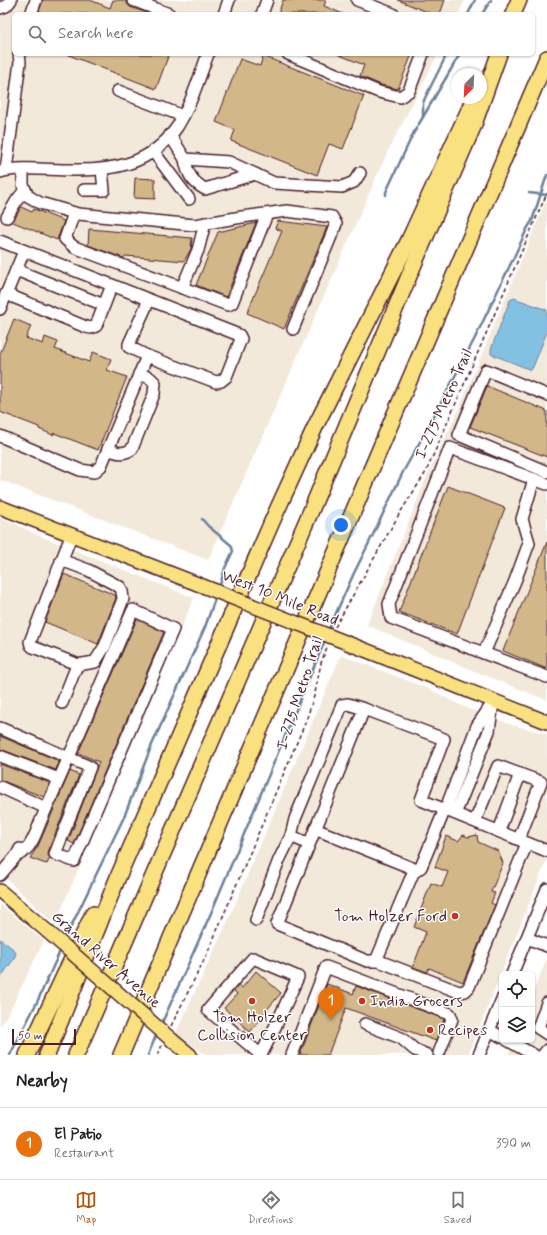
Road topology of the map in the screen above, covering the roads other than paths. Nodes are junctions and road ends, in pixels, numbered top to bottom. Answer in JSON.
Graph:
{"nodes":[{"id":1,"x":11,"y":0,"type":"edge"},
{"id":2,"x":36,"y":0,"type":"edge"},
{"id":3,"x":133,"y":0,"type":"edge"},
{"id":4,"x":230,"y":0,"type":"edge"},
{"id":5,"x":267,"y":0,"type":"edge"},
{"id":6,"x":356,"y":0,"type":"edge"},
{"id":7,"x":519,"y":0,"type":"edge"},
{"id":8,"x":0,"y":8,"type":"edge"},
{"id":9,"x":32,"y":12,"type":"edge"},
{"id":10,"x":163,"y":12,"type":"edge"},
{"id":11,"x":225,"y":12,"type":"edge"},
{"id":12,"x":263,"y":12,"type":"edge"},
{"id":13,"x":388,"y":12,"type":"edge"},
{"id":14,"x":514,"y":12,"type":"edge"},
{"id":15,"x":19,"y":56,"type":"edge"},
{"id":16,"x":207,"y":56,"type":"edge"},
{"id":17,"x":293,"y":56,"type":"edge"},
{"id":18,"x":422,"y":56,"type":"edge"},
{"id":19,"x":494,"y":56,"type":"edge"},
{"id":20,"x":497,"y":56,"type":"edge"},
{"id":21,"x":547,"y":58,"type":"edge"},
{"id":22,"x":487,"y":71,"type":"edge"},
{"id":23,"x":118,"y":91,"type":"dead end"},
{"id":24,"x":472,"y":104,"type":"edge"},
{"id":25,"x":183,"y":116,"type":"junction"},
{"id":26,"x":170,"y":135,"type":"junction"},
{"id":27,"x":153,"y":151,"type":"junction"},
{"id":28,"x":185,"y":159,"type":"junction"},
{"id":29,"x":23,"y":170,"type":"junction"},
{"id":30,"x":102,"y":170,"type":"junction"},
{"id":31,"x":3,"y":171,"type":"edge"},
{"id":32,"x":360,"y":173,"type":"dead end"},
{"id":33,"x":255,"y":174,"type":"junction"},
{"id":34,"x":25,"y":190,"type":"junction"},
{"id":35,"x":84,"y":190,"type":"dead end"},
{"id":36,"x":189,"y":199,"type":"dead end"},
{"id":37,"x":74,"y":213,"type":"junction"},
{"id":38,"x":267,"y":214,"type":"junction"},
{"id":39,"x":7,"y":217,"type":"dead end"},
{"id":40,"x":205,"y":223,"type":"junction"},
{"id":41,"x":0,"y":241,"type":"edge"},
{"id":42,"x":24,"y":251,"type":"junction"},
{"id":43,"x":16,"y":270,"type":"junction"},
{"id":44,"x":112,"y":285,"type":"junction"},
{"id":45,"x":182,"y":288,"type":"junction"},
{"id":46,"x":6,"y":294,"type":"junction"},
{"id":47,"x":149,"y":300,"type":"junction"},
{"id":48,"x":104,"y":305,"type":"junction"},
{"id":49,"x":0,"y":309,"type":"edge"},
{"id":50,"x":293,"y":329,"type":"dead end"},
{"id":51,"x":147,"y":356,"type":"junction"},
{"id":52,"x":139,"y":374,"type":"junction"},
{"id":53,"x":547,"y":395,"type":"edge"},
{"id":54,"x":0,"y":436,"type":"edge"},
{"id":55,"x":108,"y":449,"type":"junction"},
{"id":56,"x":547,"y":472,"type":"edge"},
{"id":57,"x":534,"y":479,"type":"junction"},
{"id":58,"x":547,"y":484,"type":"edge"},
{"id":59,"x":0,"y":507,"type":"edge"},
{"id":60,"x":71,"y":536,"type":"junction"},
{"id":61,"x":61,"y":560,"type":"junction"},
{"id":62,"x":484,"y":653,"type":"junction"},
{"id":63,"x":76,"y":665,"type":"junction"},
{"id":64,"x":547,"y":677,"type":"edge"},
{"id":65,"x":494,"y":702,"type":"junction"},
{"id":66,"x":62,"y":703,"type":"dead end"},
{"id":67,"x":364,"y":709,"type":"junction"},
{"id":68,"x":547,"y":722,"type":"edge"},
{"id":69,"x":0,"y":728,"type":"edge"},
{"id":70,"x":0,"y":756,"type":"edge"},
{"id":71,"x":69,"y":757,"type":"junction"},
{"id":72,"x":520,"y":774,"type":"junction"},
{"id":73,"x":59,"y":779,"type":"junction"},
{"id":74,"x":0,"y":787,"type":"edge"},
{"id":75,"x":46,"y":808,"type":"junction"},
{"id":76,"x":447,"y":810,"type":"junction"},
{"id":77,"x":475,"y":821,"type":"junction"},
{"id":78,"x":315,"y":829,"type":"junction"},
{"id":79,"x":498,"y":831,"type":"junction"},
{"id":80,"x":290,"y":836,"type":"junction"},
{"id":81,"x":523,"y":841,"type":"junction"},
{"id":82,"x":309,"y":844,"type":"junction"},
{"id":83,"x":547,"y":851,"type":"edge"},
{"id":84,"x":418,"y":870,"type":"junction"},
{"id":85,"x":0,"y":875,"type":"edge"},
{"id":86,"x":118,"y":877,"type":"junction"},
{"id":87,"x":547,"y":889,"type":"edge"},
{"id":88,"x":0,"y":891,"type":"edge"},
{"id":89,"x":256,"y":920,"type":"dead end"},
{"id":90,"x":527,"y":938,"type":"junction"},
{"id":91,"x":547,"y":946,"type":"edge"},
{"id":92,"x":376,"y":961,"type":"junction"},
{"id":93,"x":513,"y":971,"type":"edge"},
{"id":94,"x":547,"y":1003,"type":"edge"},
{"id":95,"x":499,"y":1006,"type":"edge"},
{"id":96,"x":365,"y":1024,"type":"dead end"},
{"id":97,"x":489,"y":1030,"type":"junction"},
{"id":98,"x":547,"y":1034,"type":"edge"},
{"id":99,"x":499,"y":1035,"type":"edge"},
{"id":100,"x":512,"y":1043,"type":"edge"},
{"id":101,"x":547,"y":1050,"type":"edge"},
{"id":102,"x":439,"y":1054,"type":"edge"},
{"id":103,"x":27,"y":1055,"type":"edge"},
{"id":104,"x":47,"y":1055,"type":"edge"},
{"id":105,"x":76,"y":1055,"type":"edge"},
{"id":106,"x":120,"y":1055,"type":"edge"},
{"id":107,"x":190,"y":1055,"type":"edge"},
{"id":108,"x":261,"y":1055,"type":"edge"},
{"id":109,"x":292,"y":1055,"type":"edge"},
{"id":110,"x":427,"y":1055,"type":"edge"},
{"id":111,"x":479,"y":1055,"type":"edge"},
{"id":112,"x":534,"y":1055,"type":"edge"},
{"id":113,"x":543,"y":1055,"type":"edge"}],
"edges":[{"from":1,"to":8,"type":"street"},
{"from":2,"to":9,"type":"street"},
{"from":3,"to":10,"type":"street"},
{"from":4,"to":11,"type":"street"},
{"from":5,"to":12,"type":"street"},
{"from":6,"to":13,"type":"street"},
{"from":7,"to":14,"type":"highway"},
{"from":15,"to":31,"type":"street"},
{"from":16,"to":25,"type":"street"},
{"from":17,"to":18,"type":"street"},
{"from":19,"to":22,"type":"highway"},
{"from":20,"to":105,"type":"highway"},
{"from":21,"to":106,"type":"highway"},
{"from":23,"to":25,"type":"street"},
{"from":24,"to":86,"type":"highway"},
{"from":25,"to":26,"type":"street"},
{"from":26,"to":27,"type":"street"},
{"from":26,"to":28,"type":"street"},
{"from":27,"to":30,"type":"street"},
{"from":27,"to":36,"type":"street"},
{"from":28,"to":33,"type":"street"},
{"from":28,"to":33,"type":"street"},
{"from":29,"to":30,"type":"street"},
{"from":29,"to":31,"type":"street"},
{"from":29,"to":34,"type":"street"},
{"from":30,"to":35,"type":"street"},
{"from":32,"to":33,"type":"street"},
{"from":34,"to":37,"type":"street"},
{"from":34,"to":39,"type":"street"},
{"from":37,"to":40,"type":"street"},
{"from":37,"to":45,"type":"street"},
{"from":38,"to":40,"type":"street"},
{"from":38,"to":45,"type":"street"},
{"from":38,"to":50,"type":"street"},
{"from":40,"to":45,"type":"street"},
{"from":41,"to":42,"type":"street"},
{"from":42,"to":43,"type":"street"},
{"from":42,"to":44,"type":"street"},
{"from":43,"to":46,"type":"street"},
{"from":43,"to":48,"type":"street"},
{"from":44,"to":47,"type":"street"},
{"from":44,"to":48,"type":"street"},
{"from":46,"to":48,"type":"street"},
{"from":46,"to":49,"type":"street"},
{"from":47,"to":51,"type":"street"},
{"from":47,"to":51,"type":"street"},
{"from":51,"to":52,"type":"street"},
{"from":52,"to":55,"type":"street"},
{"from":52,"to":55,"type":"street"},
{"from":53,"to":56,"type":"street"},
{"from":54,"to":55,"type":"street"},
{"from":57,"to":58,"type":"street"},
{"from":57,"to":62,"type":"street"},
{"from":57,"to":62,"type":"street"},
{"from":59,"to":60,"type":"main road","name":"West 10 Mile Road"},
{"from":60,"to":61,"type":"street"},
{"from":60,"to":65,"type":"main road","name":"West 10 Mile Road","bridge":true},
{"from":61,"to":63,"type":"street"},
{"from":61,"to":63,"type":"street"},
{"from":62,"to":64,"type":"street"},
{"from":63,"to":66,"type":"street"},
{"from":65,"to":68,"type":"main road","name":"West 10 Mile Road"},
{"from":65,"to":76,"type":"street"},
{"from":67,"to":76,"type":"street"},
{"from":67,"to":78,"type":"street"},
{"from":67,"to":80,"type":"street"},
{"from":69,"to":71,"type":"street"},
{"from":70,"to":73,"type":"street"},
{"from":71,"to":71,"type":"street"},
{"from":71,"to":73,"type":"street"},
{"from":72,"to":77,"type":"street"},
{"from":72,"to":79,"type":"street"},
{"from":72,"to":81,"type":"street"},
{"from":73,"to":75,"type":"street"},
{"from":74,"to":75,"type":"street"},
{"from":75,"to":85,"type":"street"},
{"from":76,"to":77,"type":"street"},
{"from":76,"to":84,"type":"street"},
{"from":77,"to":79,"type":"street"},
{"from":78,"to":82,"type":"street"},
{"from":78,"to":84,"type":"street"},
{"from":79,"to":81,"type":"street"},
{"from":80,"to":82,"type":"street"},
{"from":80,"to":89,"type":"street"},
{"from":81,"to":83,"type":"street"},
{"from":81,"to":92,"type":"street"},
{"from":82,"to":92,"type":"street"},
{"from":84,"to":92,"type":"street"},
{"from":86,"to":103,"type":"highway"},
{"from":86,"to":104,"type":"highway"},
{"from":87,"to":90,"type":"street"},
{"from":88,"to":107,"type":"main road","name":"Grand River Avenue","bridge":true},
{"from":90,"to":91,"type":"street"},
{"from":90,"to":93,"type":"street"},
{"from":94,"to":98,"type":"street"},
{"from":95,"to":97,"type":"street"},
{"from":96,"to":110,"type":"street"},
{"from":97,"to":99,"type":"street"},
{"from":97,"to":111,"type":"street"},
{"from":100,"to":112,"type":"street"},
{"from":101,"to":113,"type":"street"},
{"from":102,"to":109,"type":"street"},
{"from":108,"to":108,"type":"street"}]}
